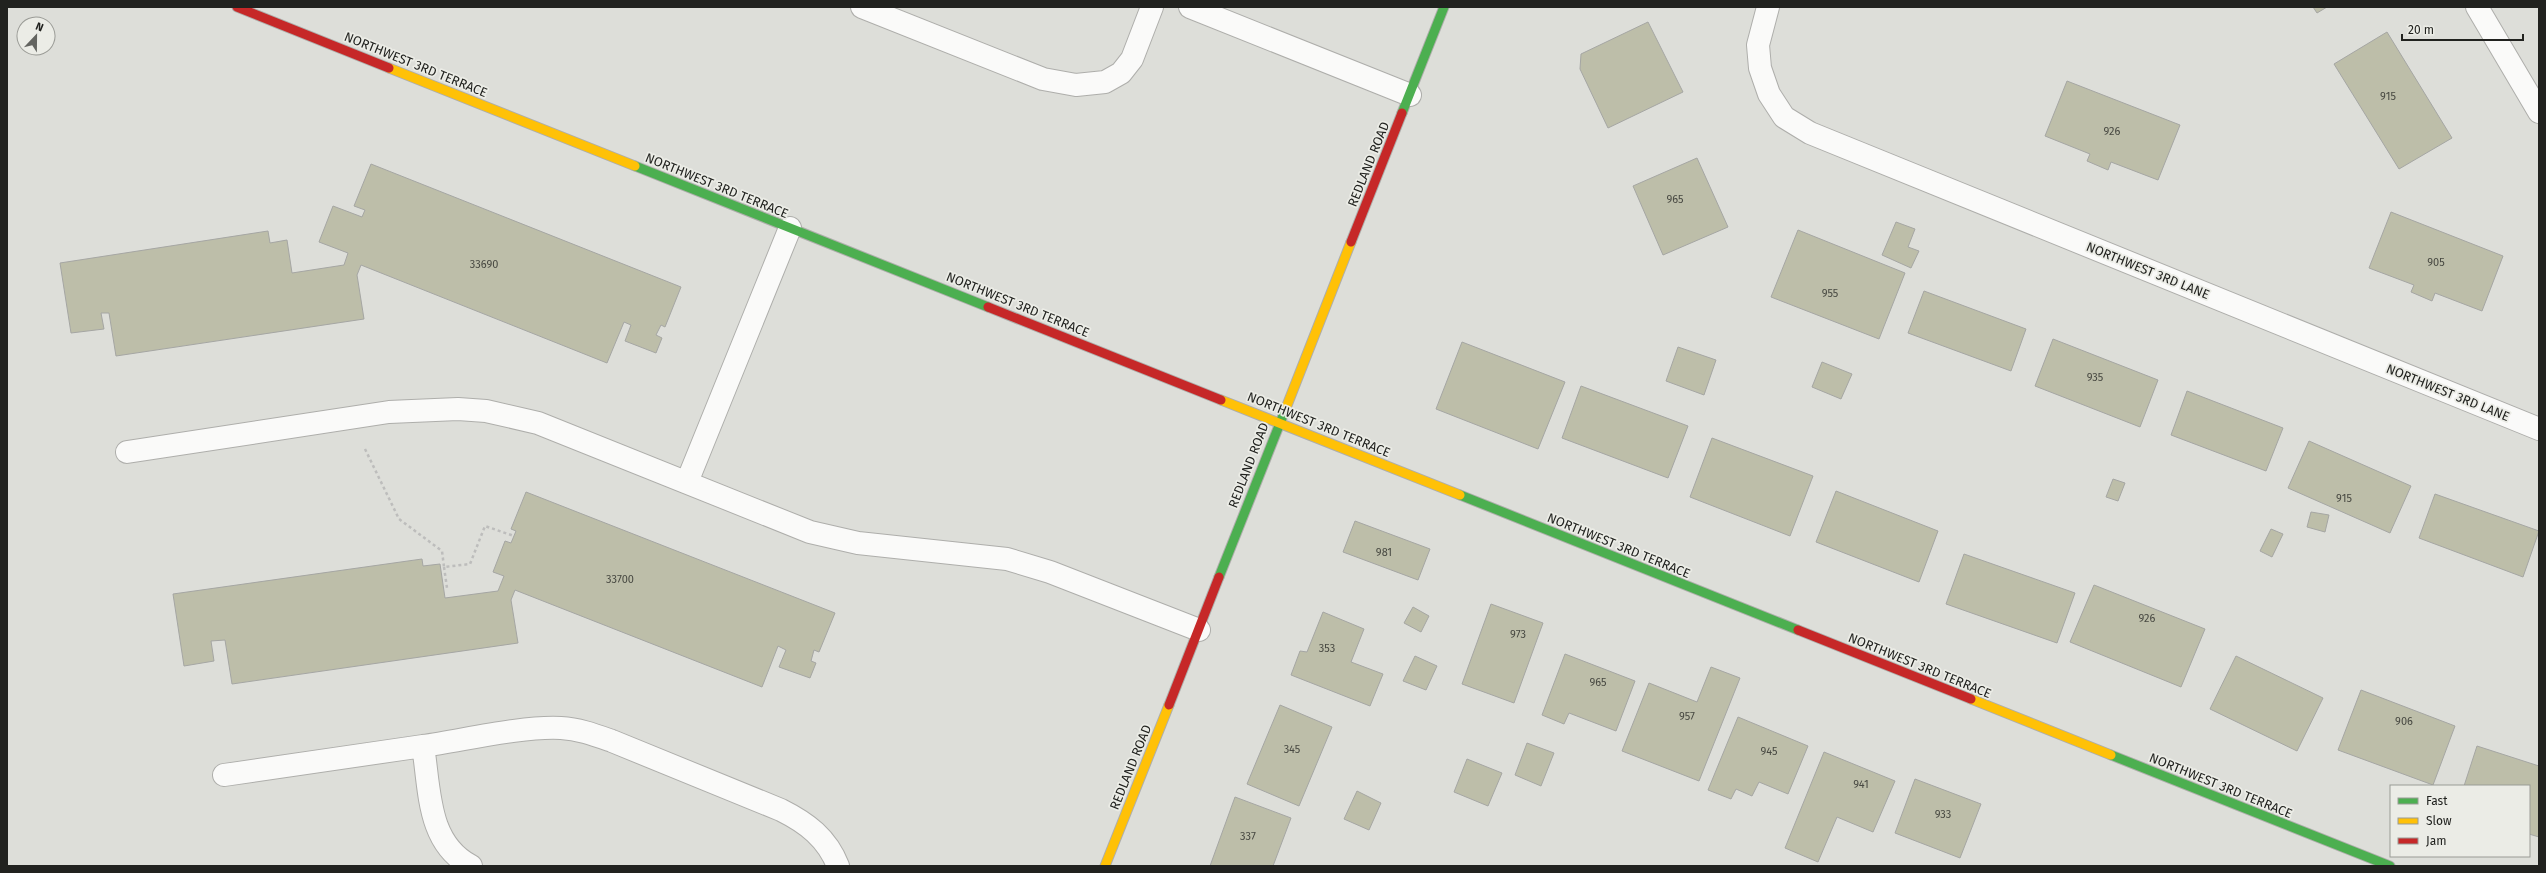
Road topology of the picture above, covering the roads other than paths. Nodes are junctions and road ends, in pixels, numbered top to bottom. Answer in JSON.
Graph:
{"nodes":[{"id":1,"x":237,"y":7,"type":"edge"},
{"id":2,"x":862,"y":7,"type":"edge"},
{"id":3,"x":1152,"y":7,"type":"edge"},
{"id":4,"x":1190,"y":7,"type":"edge"},
{"id":5,"x":1444,"y":7,"type":"edge"},
{"id":6,"x":1768,"y":7,"type":"edge"},
{"id":7,"x":2477,"y":7,"type":"edge"},
{"id":8,"x":1410,"y":94,"type":"junction"},
{"id":9,"x":2539,"y":112,"type":"edge"},
{"id":10,"x":790,"y":228,"type":"junction"},
{"id":11,"x":1278,"y":422,"type":"junction"},
{"id":12,"x":2539,"y":429,"type":"edge"},
{"id":13,"x":128,"y":452,"type":"dead end"},
{"id":14,"x":687,"y":482,"type":"junction"},
{"id":15,"x":1199,"y":630,"type":"junction"},
{"id":16,"x":423,"y":746,"type":"junction"},
{"id":17,"x":224,"y":775,"type":"dead end"},
{"id":18,"x":472,"y":866,"type":"edge"},
{"id":19,"x":838,"y":866,"type":"edge"},
{"id":20,"x":1105,"y":866,"type":"edge"},
{"id":21,"x":2390,"y":866,"type":"edge"}],
"edges":[{"from":1,"to":10,"type":"street","name":"NORTHWEST 3RD TERRACE"},
{"from":2,"to":3,"type":"street"},
{"from":4,"to":8,"type":"street"},
{"from":5,"to":8,"type":"street","name":"REDLAND ROAD"},
{"from":6,"to":12,"type":"street","name":"NORTHWEST 3RD LANE"},
{"from":7,"to":9,"type":"street"},
{"from":8,"to":11,"type":"street","name":"REDLAND ROAD"},
{"from":10,"to":11,"type":"street","name":"NORTHWEST 3RD TERRACE"},
{"from":10,"to":14,"type":"street"},
{"from":11,"to":15,"type":"street","name":"REDLAND ROAD"},
{"from":11,"to":21,"type":"street","name":"NORTHWEST 3RD TERRACE"},
{"from":13,"to":14,"type":"street"},
{"from":14,"to":15,"type":"street"},
{"from":15,"to":20,"type":"street","name":"REDLAND ROAD"},
{"from":16,"to":17,"type":"street"},
{"from":16,"to":18,"type":"street"},
{"from":16,"to":19,"type":"street"}]}
